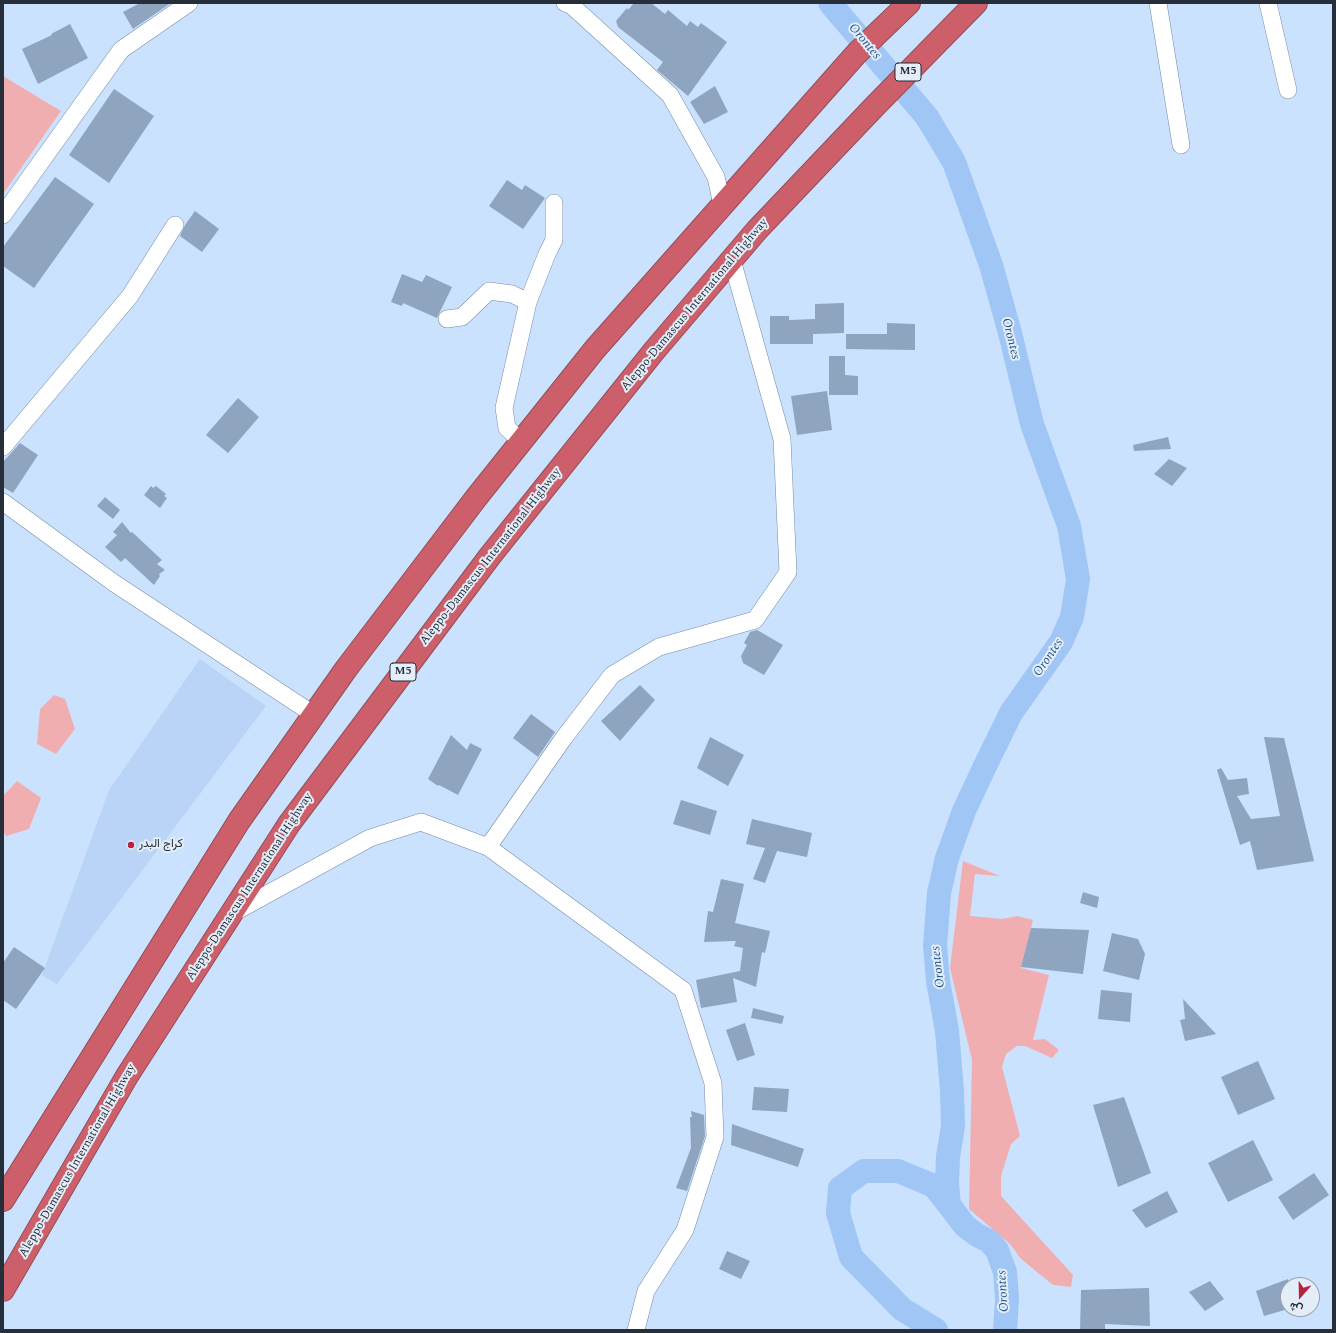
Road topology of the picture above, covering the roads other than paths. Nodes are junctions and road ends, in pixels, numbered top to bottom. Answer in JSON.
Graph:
{"nodes":[{"id":1,"x":189,"y":3,"type":"edge"},
{"id":2,"x":565,"y":3,"type":"edge"},
{"id":3,"x":976,"y":3,"type":"edge"},
{"id":4,"x":1158,"y":3,"type":"edge"},
{"id":5,"x":1268,"y":3,"type":"edge"},
{"id":6,"x":906,"y":5,"type":"edge"},
{"id":7,"x":1288,"y":90,"type":"dead end"},
{"id":8,"x":1181,"y":145,"type":"dead end"},
{"id":9,"x":554,"y":203,"type":"dead end"},
{"id":10,"x":722,"y":206,"type":"junction"},
{"id":11,"x":3,"y":215,"type":"edge"},
{"id":12,"x":175,"y":225,"type":"dead end"},
{"id":13,"x":732,"y":260,"type":"junction"},
{"id":14,"x":528,"y":302,"type":"junction"},
{"id":15,"x":447,"y":319,"type":"dead end"},
{"id":16,"x":522,"y":442,"type":"junction"},
{"id":17,"x":3,"y":447,"type":"edge"},
{"id":18,"x":3,"y":502,"type":"edge"},
{"id":19,"x":313,"y":714,"type":"junction"},
{"id":20,"x":488,"y":847,"type":"junction"},
{"id":21,"x":231,"y":914,"type":"junction"},
{"id":22,"x":3,"y":1200,"type":"edge"},
{"id":23,"x":3,"y":1290,"type":"edge"},
{"id":24,"x":636,"y":1330,"type":"edge"}],
"edges":[{"from":1,"to":11,"type":"street"},
{"from":2,"to":10,"type":"street"},
{"from":3,"to":13,"type":"highway","name":"Aleppo-Damascus International Highway","number":"M5"},
{"from":4,"to":8,"type":"street"},
{"from":5,"to":7,"type":"street"},
{"from":6,"to":10,"type":"highway"},
{"from":9,"to":14,"type":"street"},
{"from":10,"to":16,"type":"highway"},
{"from":12,"to":17,"type":"street"},
{"from":13,"to":20,"type":"street"},
{"from":13,"to":21,"type":"highway","name":"Aleppo-Damascus International Highway","number":"M5"},
{"from":14,"to":15,"type":"street"},
{"from":14,"to":16,"type":"street"},
{"from":16,"to":19,"type":"highway"},
{"from":18,"to":19,"type":"street"},
{"from":19,"to":22,"type":"highway"},
{"from":20,"to":21,"type":"street"},
{"from":20,"to":24,"type":"street"},
{"from":21,"to":23,"type":"highway","name":"Aleppo-Damascus International Highway","number":"M5"}]}
